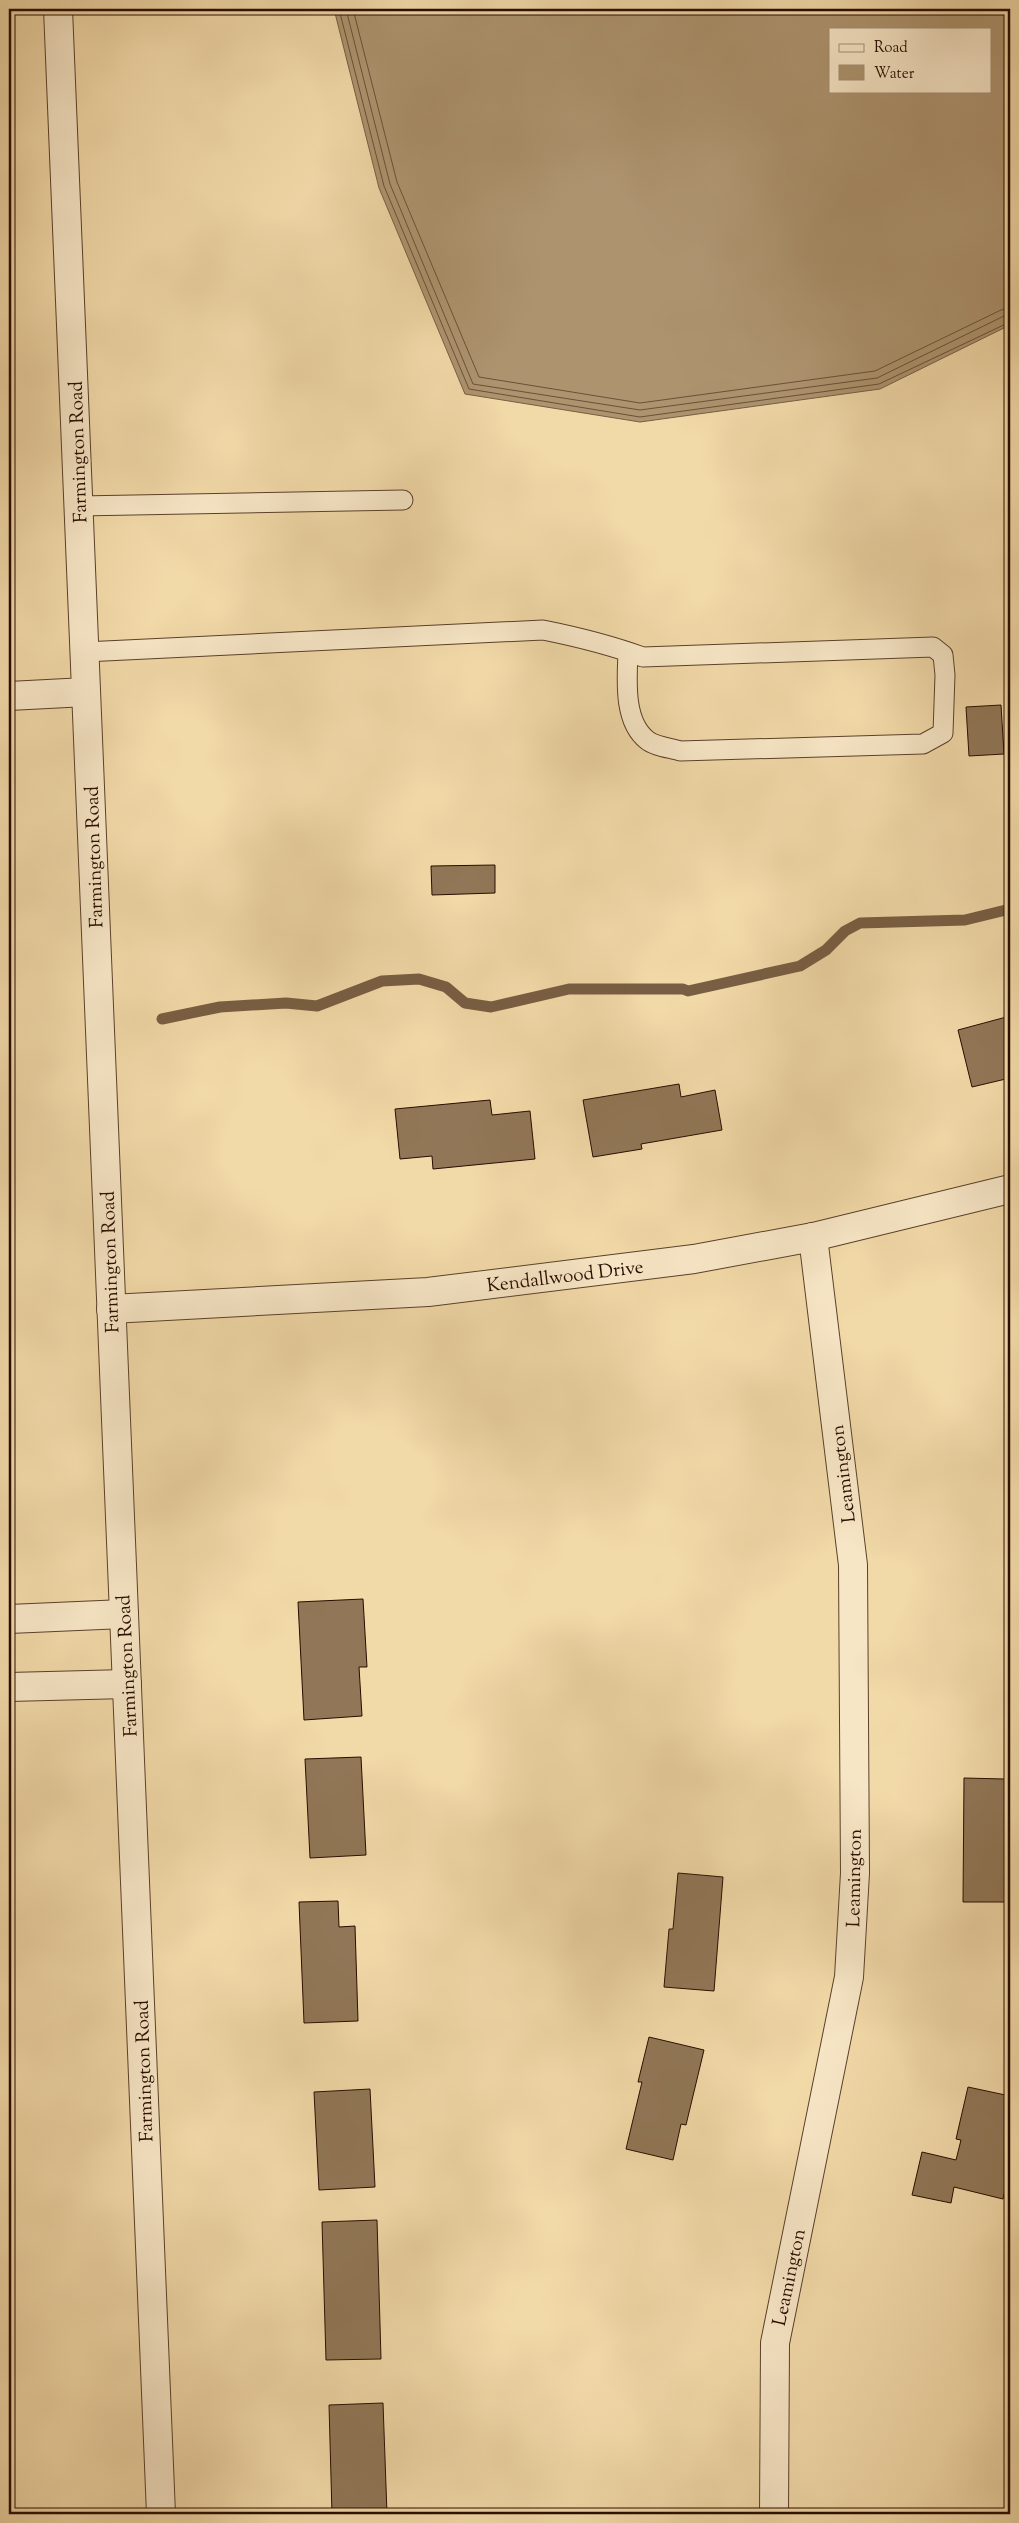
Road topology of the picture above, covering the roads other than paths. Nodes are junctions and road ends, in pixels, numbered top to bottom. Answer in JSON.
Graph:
{"nodes":[{"id":1,"x":58,"y":9,"type":"edge"},
{"id":2,"x":403,"y":500,"type":"dead end"},
{"id":3,"x":79,"y":506,"type":"junction"},
{"id":4,"x":84,"y":652,"type":"junction"},
{"id":5,"x":628,"y":652,"type":"junction"},
{"id":6,"x":86,"y":692,"type":"junction"},
{"id":7,"x":9,"y":696,"type":"edge"},
{"id":8,"x":1010,"y":1188,"type":"edge"},
{"id":9,"x":813,"y":1237,"type":"junction"},
{"id":10,"x":111,"y":1309,"type":"junction"},
{"id":11,"x":124,"y":1614,"type":"junction"},
{"id":12,"x":9,"y":1619,"type":"edge"},
{"id":13,"x":127,"y":1684,"type":"junction"},
{"id":14,"x":9,"y":1687,"type":"edge"},
{"id":15,"x":162,"y":2514,"type":"edge"},
{"id":16,"x":774,"y":2514,"type":"edge"}],
"edges":[{"from":1,"to":3,"type":"street","name":"Farmington Road"},
{"from":2,"to":3,"type":"lane"},
{"from":3,"to":4,"type":"street","name":"Farmington Road"},
{"from":4,"to":5,"type":"lane"},
{"from":4,"to":6,"type":"street","name":"Farmington Road"},
{"from":5,"to":5,"type":"lane"},
{"from":6,"to":7,"type":"street"},
{"from":6,"to":10,"type":"street","name":"Farmington Road"},
{"from":8,"to":9,"type":"street","name":"Kendallwood Drive"},
{"from":9,"to":10,"type":"street","name":"Kendallwood Drive"},
{"from":9,"to":16,"type":"street","name":"Leamington"},
{"from":10,"to":11,"type":"street","name":"Farmington Road"},
{"from":11,"to":12,"type":"street"},
{"from":11,"to":13,"type":"street","name":"Farmington Road"},
{"from":13,"to":14,"type":"street"},
{"from":13,"to":15,"type":"street","name":"Farmington Road"}]}
